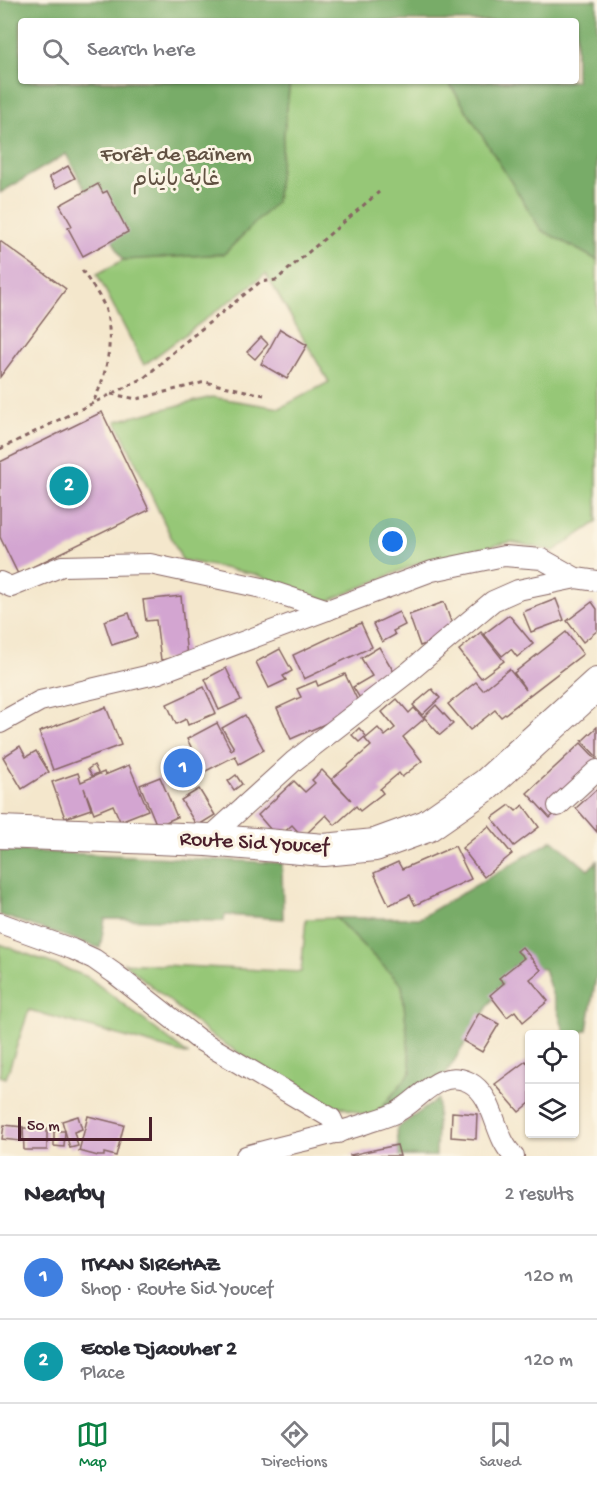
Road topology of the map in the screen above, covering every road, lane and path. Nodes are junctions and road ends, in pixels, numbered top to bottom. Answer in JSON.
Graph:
{"nodes":[{"id":1,"x":379,"y":192,"type":"dead end"},
{"id":2,"x":82,"y":270,"type":"dead end"},
{"id":3,"x":111,"y":394,"type":"junction"},
{"id":4,"x":264,"y":395,"type":"dead end"},
{"id":5,"x":92,"y":404,"type":"junction"},
{"id":6,"x":0,"y":449,"type":"edge"},
{"id":7,"x":576,"y":578,"type":"junction"},
{"id":8,"x":597,"y":581,"type":"edge"},
{"id":9,"x":0,"y":582,"type":"edge"},
{"id":10,"x":328,"y":610,"type":"junction"},
{"id":11,"x":597,"y":684,"type":"edge"},
{"id":12,"x":0,"y":723,"type":"edge"},
{"id":13,"x":597,"y":770,"type":"edge"},
{"id":14,"x":558,"y":806,"type":"dead end"},
{"id":15,"x":0,"y":832,"type":"edge"},
{"id":16,"x":207,"y":840,"type":"junction"},
{"id":17,"x":0,"y":922,"type":"edge"},
{"id":18,"x":338,"y":1133,"type":"junction"},
{"id":19,"x":246,"y":1156,"type":"edge"},
{"id":20,"x":514,"y":1156,"type":"edge"}],
"edges":[{"from":1,"to":3,"type":"path"},
{"from":2,"to":5,"type":"path"},
{"from":3,"to":4,"type":"path"},
{"from":3,"to":5,"type":"path"},
{"from":5,"to":6,"type":"path"},
{"from":7,"to":8,"type":"street"},
{"from":7,"to":10,"type":"street"},
{"from":7,"to":16,"type":"street"},
{"from":9,"to":10,"type":"street"},
{"from":10,"to":12,"type":"street"},
{"from":11,"to":16,"type":"main road","name":"Route Sid Youcef"},
{"from":13,"to":14,"type":"street"},
{"from":15,"to":16,"type":"main road","name":"Route Sid Youcef"},
{"from":17,"to":18,"type":"street"},
{"from":18,"to":19,"type":"street"},
{"from":18,"to":20,"type":"street"}]}
